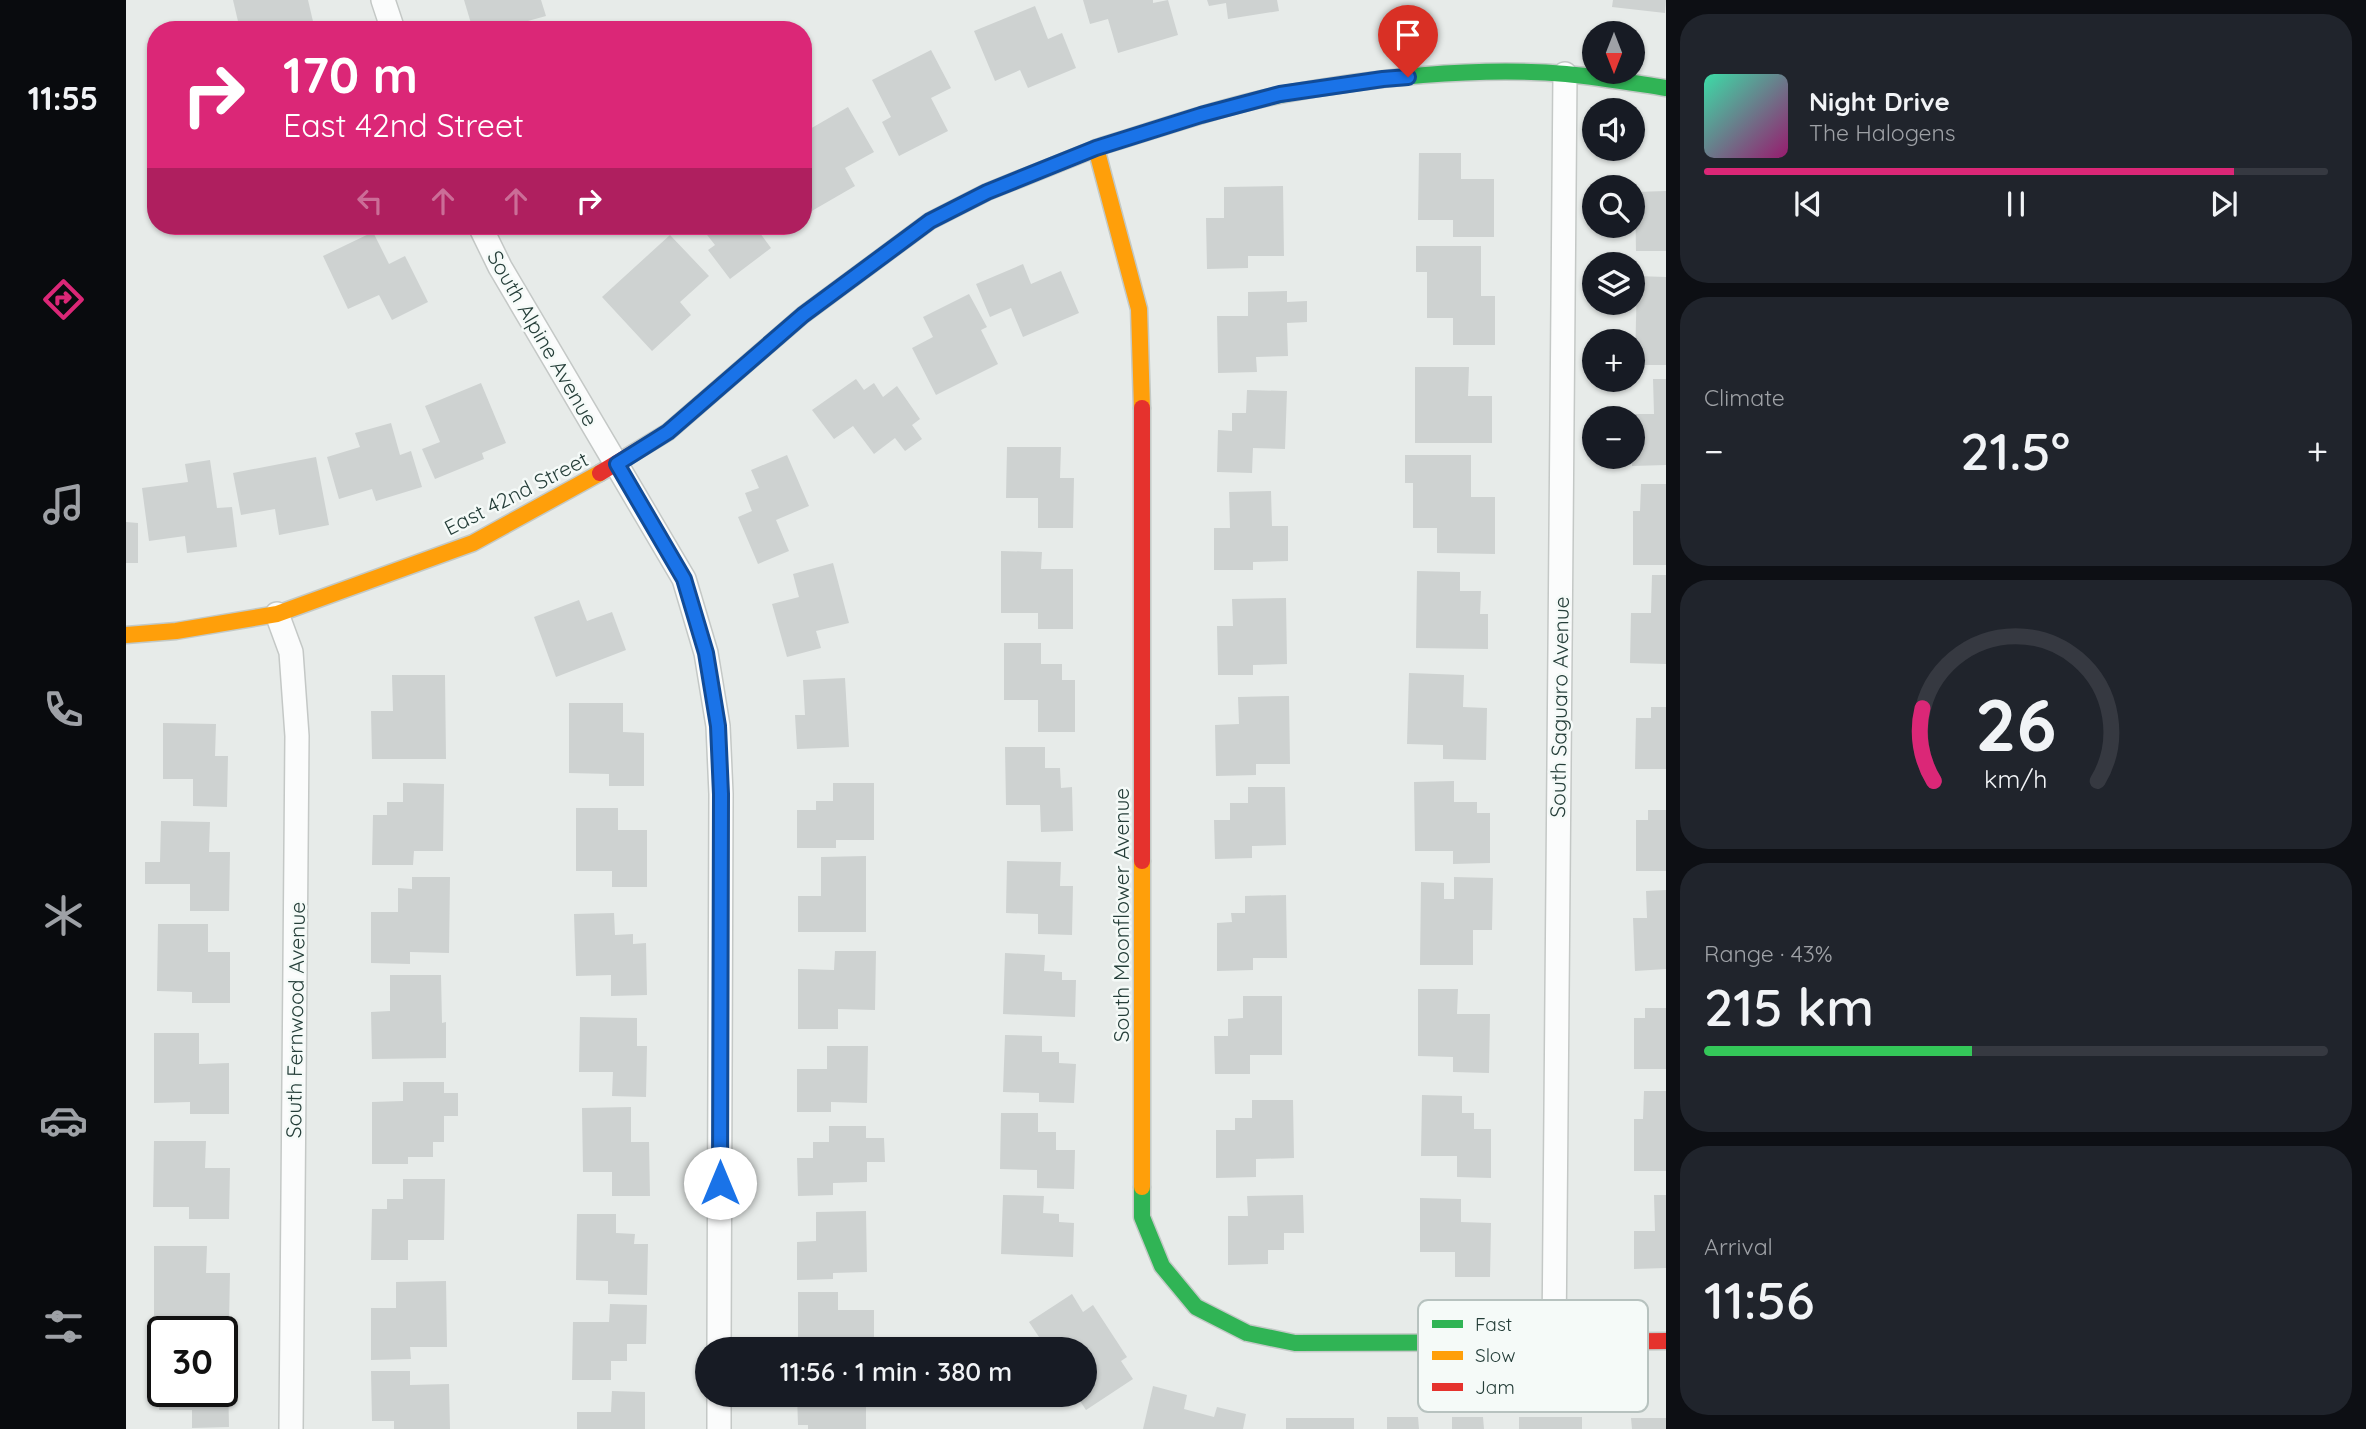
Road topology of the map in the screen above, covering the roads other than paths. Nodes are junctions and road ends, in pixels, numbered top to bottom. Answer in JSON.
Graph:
{"nodes":[{"id":1,"x":383,"y":0,"type":"edge"},
{"id":2,"x":391,"y":21,"type":"edge"},
{"id":3,"x":1565,"y":74,"type":"junction"},
{"id":4,"x":1666,"y":88,"type":"edge"},
{"id":5,"x":1096,"y":148,"type":"junction"},
{"id":6,"x":484,"y":235,"type":"edge"},
{"id":7,"x":617,"y":464,"type":"junction"},
{"id":8,"x":277,"y":614,"type":"junction"},
{"id":9,"x":126,"y":635,"type":"edge"},
{"id":10,"x":1553,"y":1300,"type":"edge"},
{"id":11,"x":719,"y":1337,"type":"edge"},
{"id":12,"x":1648,"y":1341,"type":"edge"},
{"id":13,"x":1666,"y":1341,"type":"edge"},
{"id":14,"x":1418,"y":1343,"type":"edge"},
{"id":15,"x":719,"y":1407,"type":"edge"},
{"id":16,"x":291,"y":1429,"type":"edge"},
{"id":17,"x":719,"y":1429,"type":"edge"}],
"edges":[{"from":1,"to":2,"type":"street"},
{"from":3,"to":4,"type":"street","name":"East 42nd Street"},
{"from":3,"to":5,"type":"street","name":"East 42nd Street"},
{"from":3,"to":10,"type":"street","name":"South Saguaro Avenue"},
{"from":5,"to":7,"type":"street","name":"East 42nd Street"},
{"from":5,"to":14,"type":"street","name":"South Moonflower Avenue"},
{"from":6,"to":7,"type":"street","name":"South Alpine Avenue"},
{"from":7,"to":8,"type":"street","name":"East 42nd Street"},
{"from":7,"to":11,"type":"street","name":"South Alpine Avenue"},
{"from":8,"to":9,"type":"street","name":"East 42nd Street"},
{"from":8,"to":16,"type":"street","name":"South Fernwood Avenue"},
{"from":12,"to":13,"type":"street","name":"South Moonflower Avenue"},
{"from":15,"to":17,"type":"street"}]}
